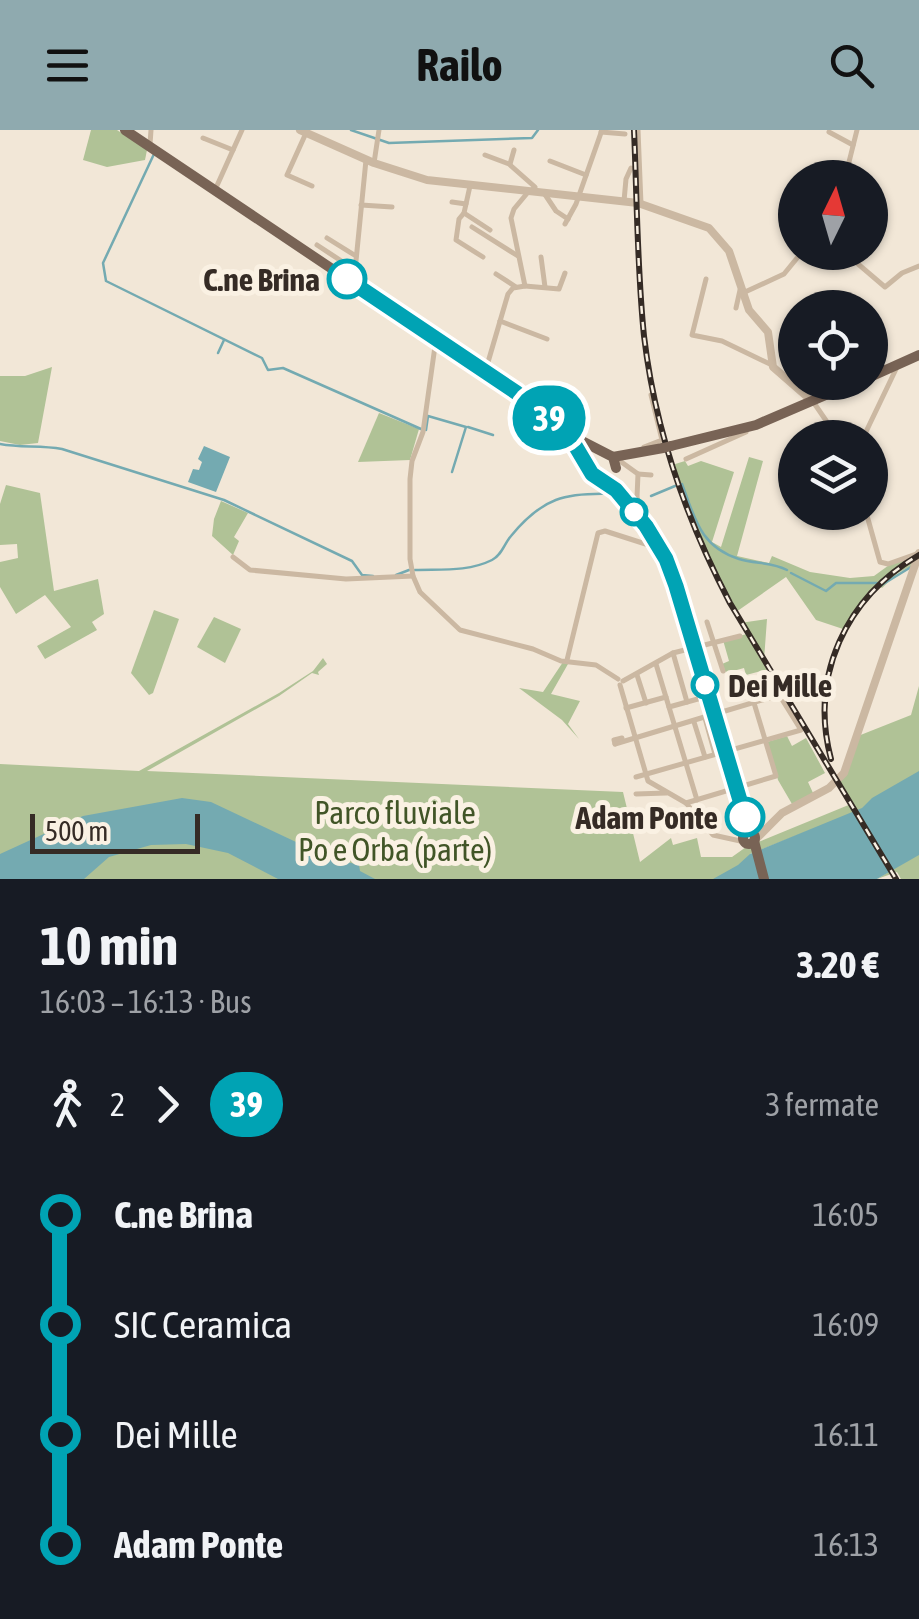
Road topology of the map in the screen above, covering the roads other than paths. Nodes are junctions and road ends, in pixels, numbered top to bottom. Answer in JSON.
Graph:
{"nodes":[{"id":1,"x":124,"y":130,"type":"edge"},
{"id":2,"x":150,"y":130,"type":"edge"},
{"id":3,"x":242,"y":130,"type":"edge"},
{"id":4,"x":638,"y":130,"type":"edge"},
{"id":5,"x":857,"y":130,"type":"edge"},
{"id":6,"x":303,"y":131,"type":"edge"},
{"id":7,"x":602,"y":131,"type":"edge"},
{"id":8,"x":829,"y":132,"type":"edge"},
{"id":9,"x":625,"y":134,"type":"dead end"},
{"id":10,"x":378,"y":136,"type":"edge"},
{"id":11,"x":202,"y":138,"type":"dead end"},
{"id":12,"x":854,"y":145,"type":"junction"},
{"id":13,"x":150,"y":147,"type":"junction"},
{"id":14,"x":233,"y":150,"type":"junction"},
{"id":15,"x":514,"y":150,"type":"dead end"},
{"id":16,"x":486,"y":155,"type":"dead end"},
{"id":17,"x":850,"y":160,"type":"edge"},
{"id":18,"x":370,"y":161,"type":"junction"},
{"id":19,"x":550,"y":161,"type":"dead end"},
{"id":20,"x":510,"y":164,"type":"junction"},
{"id":21,"x":631,"y":168,"type":"dead end"},
{"id":22,"x":586,"y":175,"type":"junction"},
{"id":23,"x":312,"y":186,"type":"dead end"},
{"id":24,"x":470,"y":186,"type":"junction"},
{"id":25,"x":215,"y":190,"type":"junction"},
{"id":26,"x":530,"y":191,"type":"junction"},
{"id":27,"x":544,"y":193,"type":"junction"},
{"id":28,"x":579,"y":196,"type":"junction"},
{"id":29,"x":624,"y":200,"type":"junction"},
{"id":30,"x":452,"y":202,"type":"dead end"},
{"id":31,"x":361,"y":204,"type":"junction"},
{"id":32,"x":466,"y":204,"type":"junction"},
{"id":33,"x":640,"y":204,"type":"junction"},
{"id":34,"x":392,"y":208,"type":"dead end"},
{"id":35,"x":464,"y":213,"type":"junction"},
{"id":36,"x":472,"y":228,"type":"dead end"},
{"id":37,"x":490,"y":230,"type":"dead end"},
{"id":38,"x":327,"y":238,"type":"dead end"},
{"id":39,"x":318,"y":245,"type":"dead end"},
{"id":40,"x":356,"y":256,"type":"junction"},
{"id":41,"x":483,"y":256,"type":"dead end"},
{"id":42,"x":518,"y":256,"type":"junction"},
{"id":43,"x":540,"y":257,"type":"dead end"},
{"id":44,"x":919,"y":266,"type":"edge"},
{"id":45,"x":355,"y":270,"type":"junction"},
{"id":46,"x":787,"y":270,"type":"edge"},
{"id":47,"x":865,"y":270,"type":"edge"},
{"id":48,"x":566,"y":273,"type":"dead end"},
{"id":49,"x":496,"y":274,"type":"dead end"},
{"id":50,"x":706,"y":279,"type":"dead end"},
{"id":51,"x":354,"y":284,"type":"junction"},
{"id":52,"x":524,"y":286,"type":"junction"},
{"id":53,"x":516,"y":287,"type":"junction"},
{"id":54,"x":545,"y":287,"type":"junction"},
{"id":55,"x":744,"y":290,"type":"junction"},
{"id":56,"x":736,"y":308,"type":"dead end"},
{"id":57,"x":500,"y":321,"type":"junction"},
{"id":58,"x":436,"y":338,"type":"junction"},
{"id":59,"x":547,"y":339,"type":"dead end"},
{"id":60,"x":919,"y":354,"type":"edge"},
{"id":61,"x":898,"y":364,"type":"junction"},
{"id":62,"x":772,"y":365,"type":"junction"},
{"id":63,"x":489,"y":368,"type":"junction"},
{"id":64,"x":888,"y":368,"type":"edge"},
{"id":65,"x":651,"y":395,"type":"dead end"},
{"id":66,"x":812,"y":401,"type":"junction"},
{"id":67,"x":825,"y":420,"type":"edge"},
{"id":68,"x":872,"y":420,"type":"edge"},
{"id":69,"x":556,"y":424,"type":"junction"},
{"id":70,"x":756,"y":424,"type":"junction"},
{"id":71,"x":593,"y":447,"type":"junction"},
{"id":72,"x":686,"y":459,"type":"dead end"},
{"id":73,"x":584,"y":460,"type":"junction"},
{"id":74,"x":617,"y":464,"type":"junction"},
{"id":75,"x":638,"y":474,"type":"junction"},
{"id":76,"x":651,"y":475,"type":"dead end"},
{"id":77,"x":642,"y":520,"type":"junction"},
{"id":78,"x":871,"y":530,"type":"edge"},
{"id":79,"x":656,"y":545,"type":"junction"},
{"id":80,"x":918,"y":556,"type":"edge"},
{"id":81,"x":234,"y":557,"type":"dead end"},
{"id":82,"x":413,"y":576,"type":"junction"},
{"id":83,"x":707,"y":622,"type":"dead end"},
{"id":84,"x":740,"y":636,"type":"dead end"},
{"id":85,"x":713,"y":642,"type":"junction"},
{"id":86,"x":694,"y":648,"type":"junction"},
{"id":87,"x":674,"y":653,"type":"junction"},
{"id":88,"x":567,"y":660,"type":"junction"},
{"id":89,"x":656,"y":664,"type":"junction"},
{"id":90,"x":722,"y":671,"type":"dead end"},
{"id":91,"x":637,"y":675,"type":"junction"},
{"id":92,"x":620,"y":682,"type":"junction"},
{"id":93,"x":779,"y":694,"type":"junction"},
{"id":94,"x":708,"y":696,"type":"junction"},
{"id":95,"x":666,"y":697,"type":"junction"},
{"id":96,"x":688,"y":702,"type":"junction"},
{"id":97,"x":646,"y":703,"type":"junction"},
{"id":98,"x":754,"y":703,"type":"junction"},
{"id":99,"x":626,"y":708,"type":"junction"},
{"id":100,"x":669,"y":708,"type":"junction"},
{"id":101,"x":711,"y":715,"type":"junction"},
{"id":102,"x":694,"y":720,"type":"junction"},
{"id":103,"x":674,"y":726,"type":"junction"},
{"id":104,"x":622,"y":738,"type":"dead end"},
{"id":105,"x":636,"y":738,"type":"junction"},
{"id":106,"x":764,"y":739,"type":"junction"},
{"id":107,"x":720,"y":753,"type":"junction"},
{"id":108,"x":705,"y":757,"type":"junction"},
{"id":109,"x":686,"y":763,"type":"junction"},
{"id":110,"x":646,"y":774,"type":"junction"},
{"id":111,"x":636,"y":778,"type":"dead end"},
{"id":112,"x":736,"y":788,"type":"junction"},
{"id":113,"x":668,"y":791,"type":"junction"},
{"id":114,"x":637,"y":794,"type":"dead end"},
{"id":115,"x":697,"y":800,"type":"junction"},
{"id":116,"x":686,"y":804,"type":"junction"},
{"id":117,"x":750,"y":837,"type":"junction"},
{"id":118,"x":762,"y":879,"type":"edge"}],
"edges":[{"from":1,"to":13,"type":"main road"},
{"from":2,"to":13,"type":"street"},
{"from":3,"to":14,"type":"street"},
{"from":4,"to":33,"type":"street"},
{"from":5,"to":12,"type":"street"},
{"from":6,"to":18,"type":"street"},
{"from":6,"to":23,"type":"street"},
{"from":7,"to":9,"type":"street"},
{"from":7,"to":22,"type":"street"},
{"from":8,"to":12,"type":"street"},
{"from":10,"to":18,"type":"street"},
{"from":11,"to":14,"type":"street"},
{"from":12,"to":17,"type":"street"},
{"from":13,"to":25,"type":"main road"},
{"from":14,"to":25,"type":"street"},
{"from":15,"to":20,"type":"street"},
{"from":16,"to":20,"type":"street"},
{"from":18,"to":24,"type":"street"},
{"from":18,"to":31,"type":"street"},
{"from":19,"to":22,"type":"street"},
{"from":20,"to":26,"type":"street"},
{"from":21,"to":29,"type":"street"},
{"from":22,"to":28,"type":"street"},
{"from":24,"to":26,"type":"street"},
{"from":24,"to":32,"type":"street"},
{"from":25,"to":51,"type":"main road"},
{"from":26,"to":27,"type":"street"},
{"from":26,"to":42,"type":"street"},
{"from":27,"to":28,"type":"street"},
{"from":27,"to":28,"type":"street"},
{"from":28,"to":29,"type":"street"},
{"from":29,"to":33,"type":"street"},
{"from":30,"to":32,"type":"street"},
{"from":31,"to":34,"type":"street"},
{"from":31,"to":40,"type":"street"},
{"from":32,"to":35,"type":"street"},
{"from":33,"to":55,"type":"street"},
{"from":35,"to":37,"type":"street"},
{"from":35,"to":41,"type":"street"},
{"from":36,"to":42,"type":"street"},
{"from":38,"to":40,"type":"street"},
{"from":39,"to":45,"type":"street"},
{"from":40,"to":45,"type":"street"},
{"from":42,"to":52,"type":"street"},
{"from":43,"to":54,"type":"street"},
{"from":44,"to":47,"type":"street"},
{"from":45,"to":51,"type":"street"},
{"from":46,"to":55,"type":"street"},
{"from":48,"to":54,"type":"street"},
{"from":49,"to":53,"type":"street"},
{"from":50,"to":62,"type":"street"},
{"from":51,"to":58,"type":"main road"},
{"from":52,"to":53,"type":"street"},
{"from":52,"to":54,"type":"street"},
{"from":53,"to":57,"type":"street"},
{"from":55,"to":56,"type":"street"},
{"from":55,"to":62,"type":"street"},
{"from":57,"to":59,"type":"street"},
{"from":57,"to":63,"type":"street"},
{"from":58,"to":63,"type":"main road"},
{"from":58,"to":82,"type":"street"},
{"from":60,"to":61,"type":"main road"},
{"from":61,"to":64,"type":"main road"},
{"from":61,"to":68,"type":"street"},
{"from":62,"to":66,"type":"street"},
{"from":63,"to":69,"type":"main road"},
{"from":65,"to":74,"type":"street"},
{"from":66,"to":67,"type":"street"},
{"from":66,"to":70,"type":"main road"},
{"from":69,"to":71,"type":"main road"},
{"from":69,"to":73,"type":"main road"},
{"from":70,"to":72,"type":"street"},
{"from":70,"to":74,"type":"main road"},
{"from":71,"to":73,"type":"main road"},
{"from":71,"to":74,"type":"main road"},
{"from":73,"to":74,"type":"main road"},
{"from":74,"to":75,"type":"street"},
{"from":74,"to":77,"type":"main road"},
{"from":75,"to":76,"type":"street"},
{"from":75,"to":77,"type":"street"},
{"from":77,"to":79,"type":"main road"},
{"from":78,"to":80,"type":"street"},
{"from":79,"to":86,"type":"main road"},
{"from":79,"to":88,"type":"street"},
{"from":80,"to":117,"type":"street"},
{"from":81,"to":82,"type":"street"},
{"from":82,"to":88,"type":"street"},
{"from":83,"to":85,"type":"street"},
{"from":84,"to":85,"type":"street"},
{"from":85,"to":86,"type":"street"},
{"from":85,"to":90,"type":"street"},
{"from":86,"to":87,"type":"street"},
{"from":86,"to":94,"type":"main road"},
{"from":87,"to":89,"type":"street"},
{"from":87,"to":96,"type":"street"},
{"from":88,"to":92,"type":"street"},
{"from":89,"to":91,"type":"street"},
{"from":89,"to":95,"type":"street"},
{"from":91,"to":92,"type":"street"},
{"from":91,"to":97,"type":"street"},
{"from":92,"to":99,"type":"street"},
{"from":93,"to":98,"type":"street"},
{"from":93,"to":98,"type":"street"},
{"from":93,"to":106,"type":"street"},
{"from":94,"to":96,"type":"street"},
{"from":94,"to":101,"type":"main road"},
{"from":95,"to":97,"type":"street"},
{"from":95,"to":100,"type":"street"},
{"from":96,"to":100,"type":"street"},
{"from":97,"to":99,"type":"street"},
{"from":98,"to":101,"type":"street"},
{"from":98,"to":106,"type":"street"},
{"from":99,"to":105,"type":"street"},
{"from":100,"to":103,"type":"street"},
{"from":101,"to":102,"type":"street"},
{"from":101,"to":107,"type":"main road"},
{"from":102,"to":103,"type":"street"},
{"from":102,"to":108,"type":"street"},
{"from":103,"to":105,"type":"street"},
{"from":103,"to":109,"type":"street"},
{"from":104,"to":105,"type":"street"},
{"from":105,"to":110,"type":"street"},
{"from":106,"to":107,"type":"street"},
{"from":106,"to":112,"type":"street"},
{"from":107,"to":108,"type":"street"},
{"from":107,"to":112,"type":"main road"},
{"from":108,"to":109,"type":"street"},
{"from":109,"to":110,"type":"street"},
{"from":109,"to":115,"type":"street"},
{"from":110,"to":111,"type":"street"},
{"from":110,"to":113,"type":"street"},
{"from":112,"to":115,"type":"street"},
{"from":112,"to":117,"type":"main road"},
{"from":113,"to":114,"type":"street"},
{"from":113,"to":116,"type":"street"},
{"from":115,"to":116,"type":"street"},
{"from":116,"to":117,"type":"street"},
{"from":117,"to":118,"type":"main road"}]}
